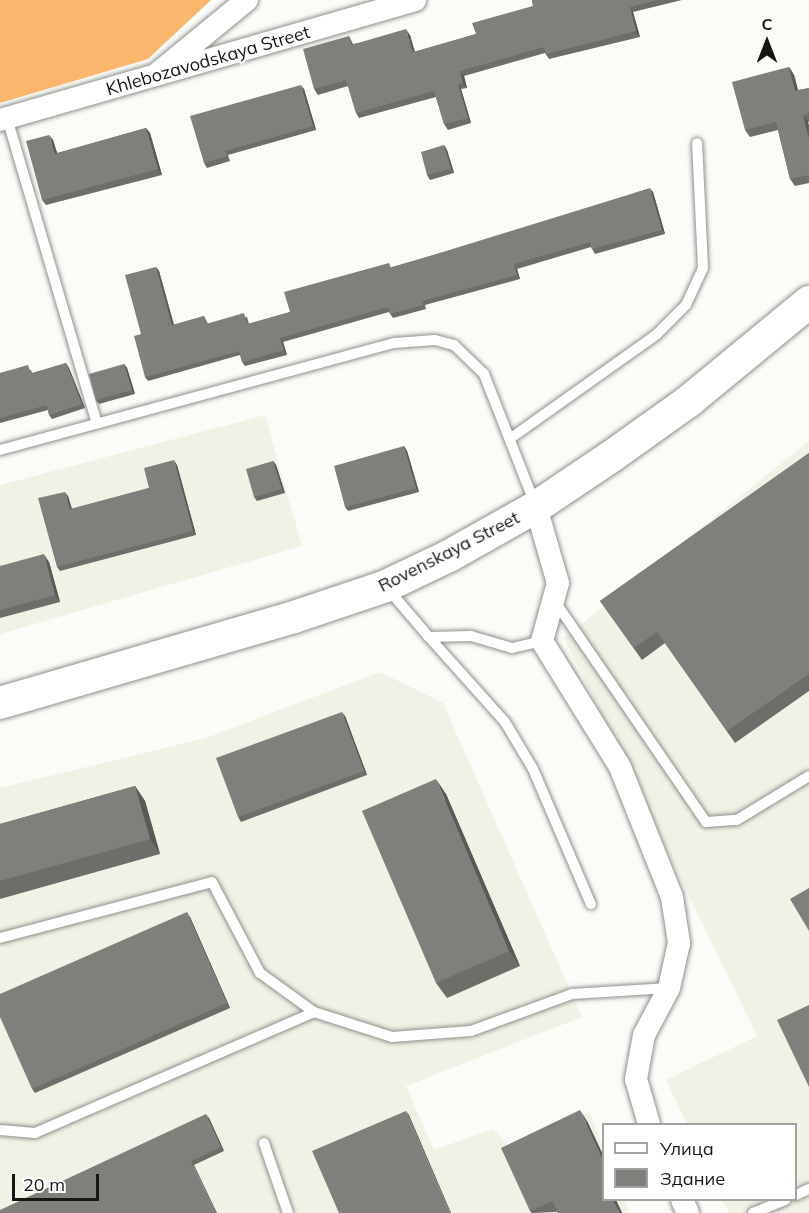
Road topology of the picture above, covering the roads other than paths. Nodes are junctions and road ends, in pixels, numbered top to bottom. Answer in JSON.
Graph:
{"nodes":[{"id":1,"x":247,"y":0,"type":"edge"},
{"id":2,"x":415,"y":0,"type":"edge"},
{"id":3,"x":153,"y":78,"type":"junction"},
{"id":4,"x":3,"y":119,"type":"edge"},
{"id":5,"x":697,"y":143,"type":"dead end"},
{"id":6,"x":809,"y":303,"type":"edge"},
{"id":7,"x":98,"y":423,"type":"junction"},
{"id":8,"x":511,"y":438,"type":"junction"},
{"id":9,"x":0,"y":450,"type":"edge"},
{"id":10,"x":536,"y":507,"type":"junction"},
{"id":11,"x":386,"y":586,"type":"junction"},
{"id":12,"x":554,"y":600,"type":"junction"},
{"id":13,"x":429,"y":637,"type":"junction"},
{"id":14,"x":542,"y":642,"type":"junction"},
{"id":15,"x":0,"y":703,"type":"edge"},
{"id":16,"x":809,"y":776,"type":"edge"},
{"id":17,"x":591,"y":904,"type":"dead end"},
{"id":18,"x":0,"y":938,"type":"edge"},
{"id":19,"x":669,"y":988,"type":"junction"},
{"id":20,"x":314,"y":1012,"type":"junction"},
{"id":21,"x":648,"y":1123,"type":"edge"},
{"id":22,"x":0,"y":1130,"type":"edge"},
{"id":23,"x":264,"y":1143,"type":"dead end"},
{"id":24,"x":783,"y":1201,"type":"edge"},
{"id":25,"x":288,"y":1213,"type":"edge"},
{"id":26,"x":753,"y":1213,"type":"edge"}],
"edges":[{"from":1,"to":3,"type":"street"},
{"from":2,"to":3,"type":"street","name":"Khlebozavodskaya Street"},
{"from":3,"to":4,"type":"street","name":"Khlebozavodskaya Street"},
{"from":4,"to":7,"type":"lane"},
{"from":5,"to":8,"type":"lane"},
{"from":6,"to":10,"type":"main road","name":"Rovenskaya Street"},
{"from":7,"to":8,"type":"lane"},
{"from":7,"to":9,"type":"lane"},
{"from":8,"to":10,"type":"lane"},
{"from":10,"to":11,"type":"main road","name":"Rovenskaya Street"},
{"from":10,"to":12,"type":"street"},
{"from":11,"to":13,"type":"lane"},
{"from":11,"to":15,"type":"main road","name":"Rovenskaya Street"},
{"from":12,"to":14,"type":"street"},
{"from":12,"to":16,"type":"lane"},
{"from":13,"to":14,"type":"lane"},
{"from":13,"to":17,"type":"lane"},
{"from":14,"to":19,"type":"street"},
{"from":18,"to":20,"type":"lane"},
{"from":19,"to":20,"type":"lane"},
{"from":19,"to":21,"type":"street"},
{"from":20,"to":22,"type":"lane"},
{"from":23,"to":25,"type":"lane"},
{"from":24,"to":26,"type":"lane"}]}
